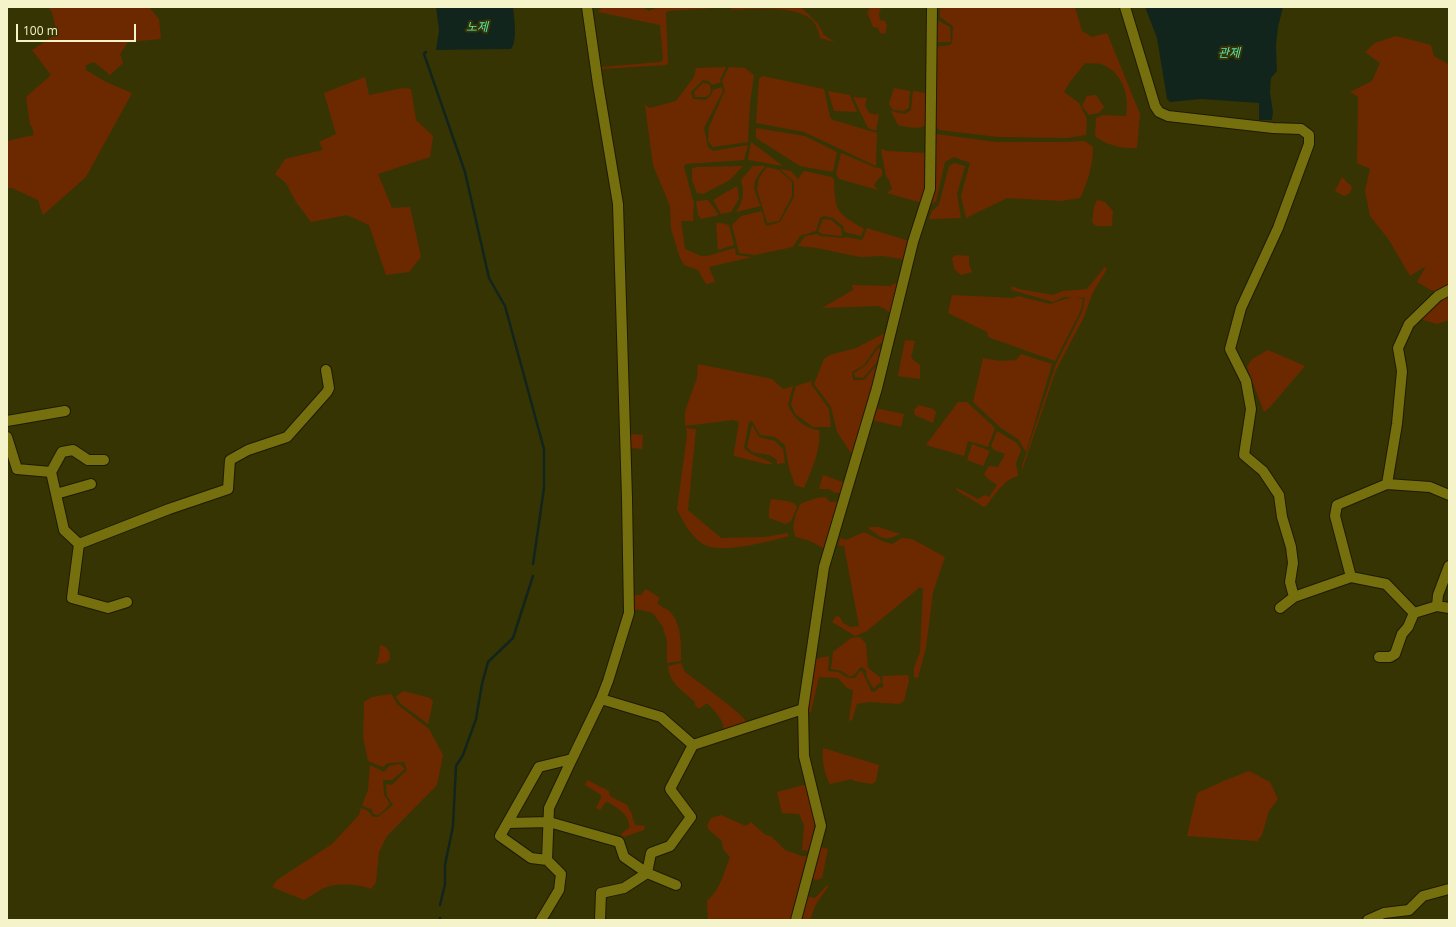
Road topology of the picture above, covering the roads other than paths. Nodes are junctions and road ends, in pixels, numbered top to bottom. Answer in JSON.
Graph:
{"nodes":[{"id":1,"x":587,"y":7,"type":"edge"},
{"id":2,"x":932,"y":7,"type":"edge"},
{"id":3,"x":1125,"y":7,"type":"edge"},
{"id":4,"x":1449,"y":290,"type":"edge"},
{"id":5,"x":326,"y":370,"type":"dead end"},
{"id":6,"x":65,"y":411,"type":"dead end"},
{"id":7,"x":7,"y":422,"type":"edge"},
{"id":8,"x":7,"y":436,"type":"edge"},
{"id":9,"x":104,"y":460,"type":"dead end"},
{"id":10,"x":51,"y":472,"type":"junction"},
{"id":11,"x":91,"y":484,"type":"dead end"},
{"id":12,"x":1387,"y":484,"type":"junction"},
{"id":13,"x":56,"y":494,"type":"junction"},
{"id":14,"x":1449,"y":495,"type":"edge"},
{"id":15,"x":79,"y":544,"type":"junction"},
{"id":16,"x":1449,"y":566,"type":"edge"},
{"id":17,"x":1351,"y":577,"type":"junction"},
{"id":18,"x":1294,"y":597,"type":"junction"},
{"id":19,"x":127,"y":602,"type":"dead end"},
{"id":20,"x":1437,"y":606,"type":"junction"},
{"id":21,"x":1280,"y":608,"type":"dead end"},
{"id":22,"x":1449,"y":608,"type":"edge"},
{"id":23,"x":1414,"y":613,"type":"junction"},
{"id":24,"x":1379,"y":657,"type":"dead end"},
{"id":25,"x":601,"y":699,"type":"junction"},
{"id":26,"x":803,"y":709,"type":"junction"},
{"id":27,"x":693,"y":745,"type":"junction"},
{"id":28,"x":572,"y":759,"type":"junction"},
{"id":29,"x":548,"y":822,"type":"junction"},
{"id":30,"x":508,"y":823,"type":"junction"},
{"id":31,"x":547,"y":860,"type":"junction"},
{"id":32,"x":647,"y":873,"type":"junction"},
{"id":33,"x":676,"y":885,"type":"dead end"},
{"id":34,"x":1449,"y":889,"type":"edge"},
{"id":35,"x":541,"y":920,"type":"edge"},
{"id":36,"x":600,"y":920,"type":"edge"},
{"id":37,"x":796,"y":920,"type":"edge"},
{"id":38,"x":1368,"y":920,"type":"edge"}],
"edges":[{"from":1,"to":25,"type":"street"},
{"from":2,"to":26,"type":"street"},
{"from":3,"to":18,"type":"street"},
{"from":4,"to":12,"type":"street"},
{"from":5,"to":15,"type":"street"},
{"from":6,"to":7,"type":"street"},
{"from":8,"to":10,"type":"street"},
{"from":9,"to":10,"type":"street"},
{"from":10,"to":13,"type":"street"},
{"from":11,"to":13,"type":"street"},
{"from":12,"to":14,"type":"street"},
{"from":12,"to":17,"type":"street"},
{"from":13,"to":15,"type":"street"},
{"from":15,"to":19,"type":"street"},
{"from":16,"to":20,"type":"street"},
{"from":17,"to":18,"type":"street"},
{"from":17,"to":23,"type":"street"},
{"from":18,"to":21,"type":"street"},
{"from":20,"to":22,"type":"street"},
{"from":20,"to":23,"type":"street"},
{"from":23,"to":24,"type":"street"},
{"from":25,"to":27,"type":"street"},
{"from":25,"to":28,"type":"street"},
{"from":26,"to":27,"type":"street"},
{"from":26,"to":37,"type":"street"},
{"from":27,"to":32,"type":"street"},
{"from":28,"to":29,"type":"street"},
{"from":28,"to":30,"type":"street"},
{"from":29,"to":30,"type":"street"},
{"from":29,"to":31,"type":"street"},
{"from":29,"to":32,"type":"street"},
{"from":30,"to":31,"type":"street"},
{"from":31,"to":35,"type":"street"},
{"from":32,"to":33,"type":"street"},
{"from":32,"to":36,"type":"street"},
{"from":34,"to":38,"type":"street"}]}
